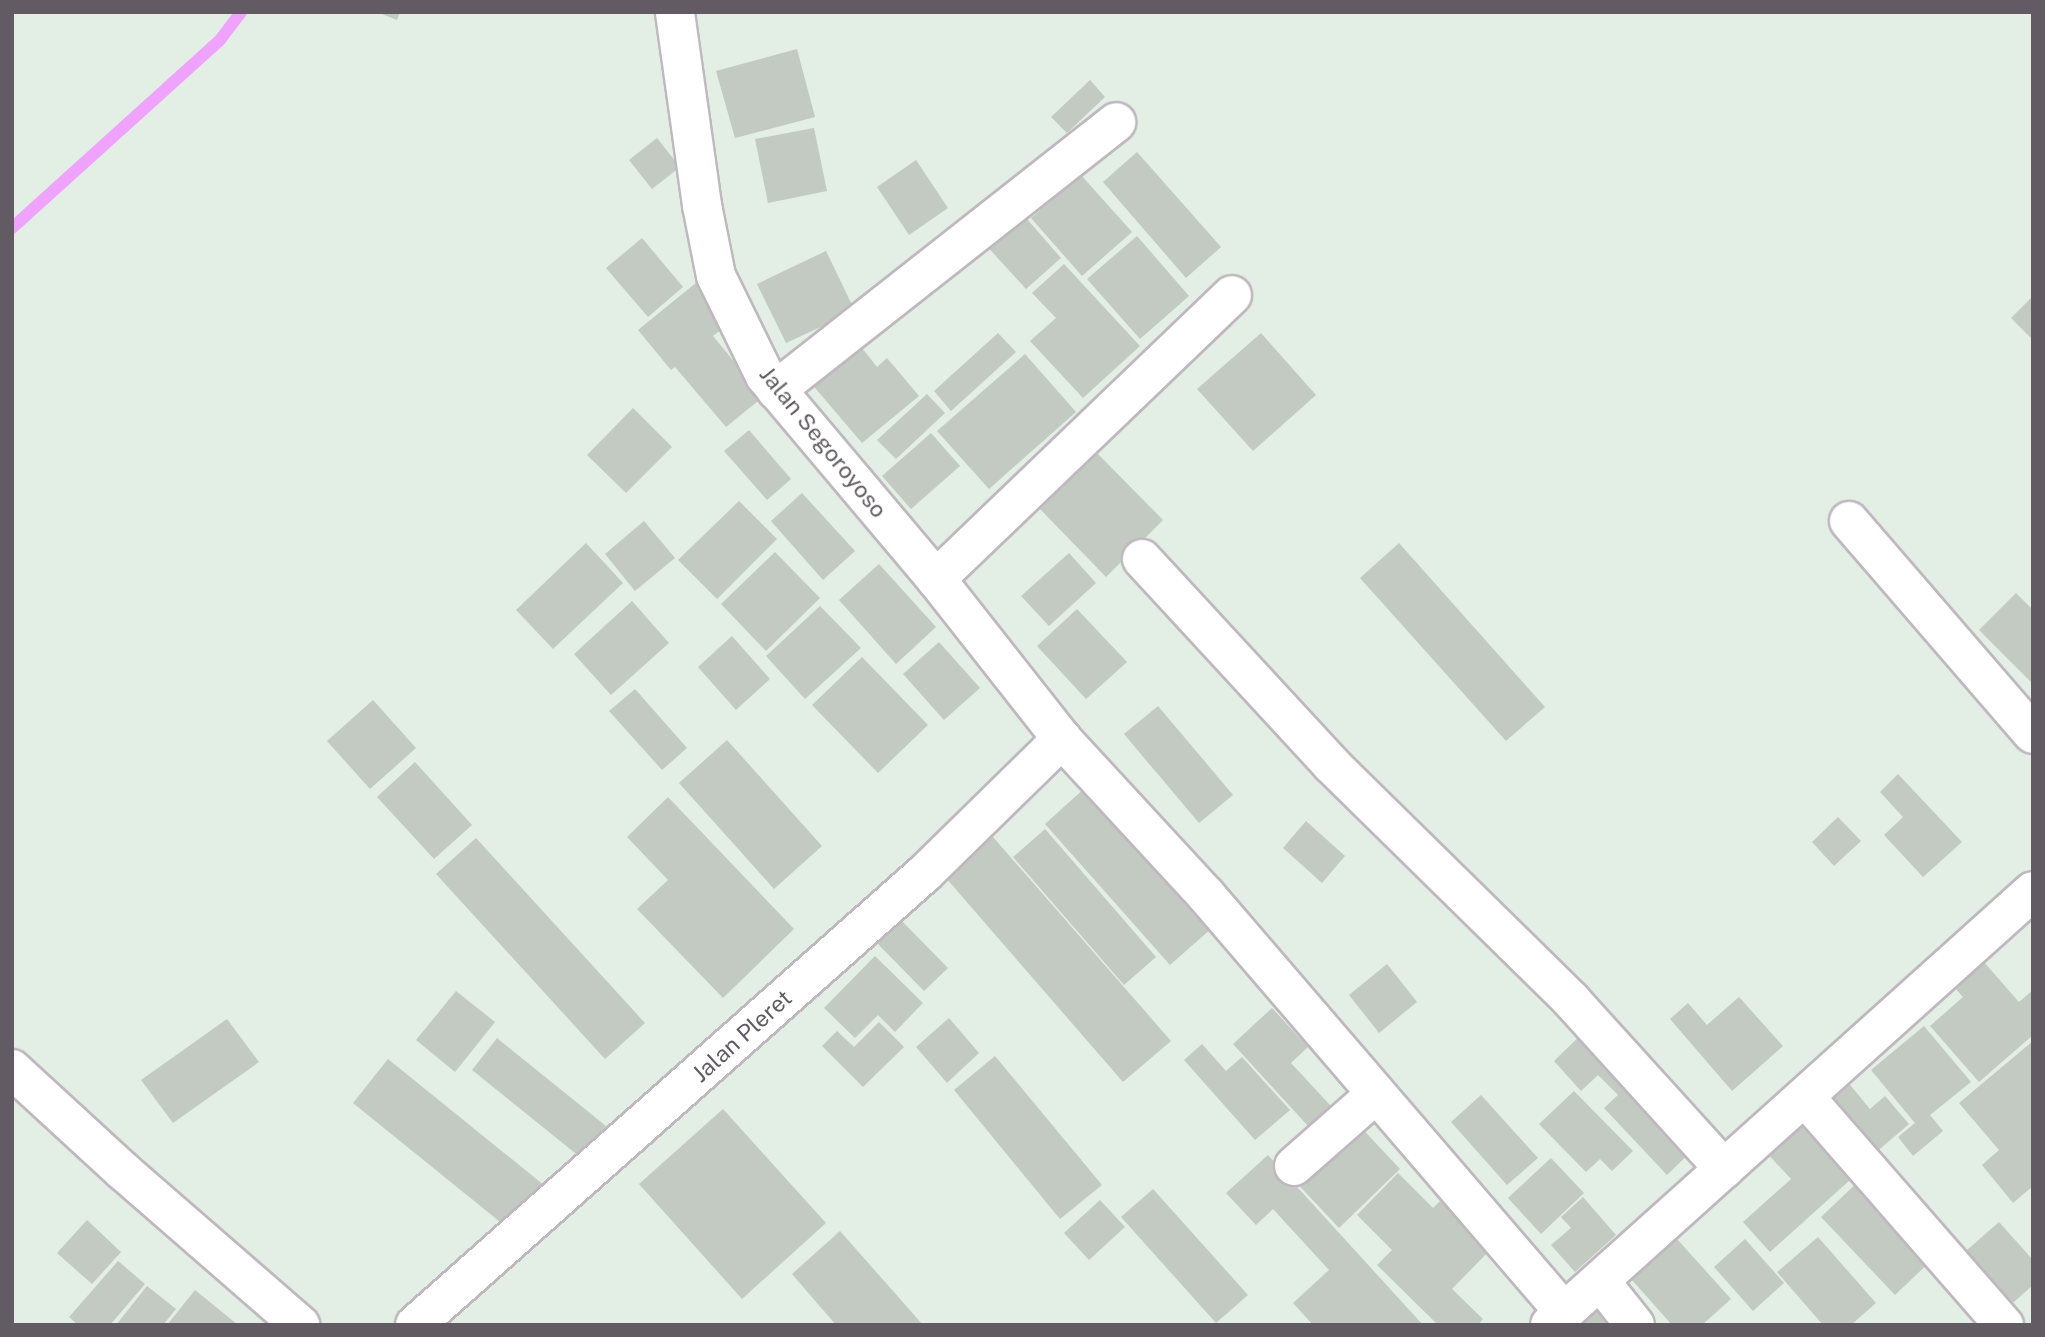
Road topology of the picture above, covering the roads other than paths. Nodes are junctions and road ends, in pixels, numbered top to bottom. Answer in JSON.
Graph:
{"nodes":[{"id":1,"x":675,"y":12,"type":"edge"},
{"id":2,"x":1116,"y":122,"type":"dead end"},
{"id":3,"x":1232,"y":295,"type":"dead end"},
{"id":4,"x":776,"y":390,"type":"junction"},
{"id":5,"x":1849,"y":521,"type":"dead end"},
{"id":6,"x":1142,"y":559,"type":"dead end"},
{"id":7,"x":936,"y":579,"type":"junction"},
{"id":8,"x":2033,"y":734,"type":"edge"},
{"id":9,"x":1062,"y":740,"type":"junction"},
{"id":10,"x":2033,"y":891,"type":"edge"},
{"id":11,"x":12,"y":1069,"type":"edge"},
{"id":12,"x":1376,"y":1094,"type":"junction"},
{"id":13,"x":1805,"y":1097,"type":"junction"},
{"id":14,"x":1294,"y":1166,"type":"dead end"},
{"id":15,"x":1724,"y":1169,"type":"junction"},
{"id":16,"x":1600,"y":1281,"type":"junction"},
{"id":17,"x":1557,"y":1319,"type":"edge"},
{"id":18,"x":300,"y":1325,"type":"edge"},
{"id":19,"x":415,"y":1325,"type":"edge"},
{"id":20,"x":1635,"y":1325,"type":"edge"},
{"id":21,"x":2004,"y":1325,"type":"edge"}],
"edges":[{"from":1,"to":4,"type":"street","name":"Jalan Segoroyoso"},
{"from":2,"to":4,"type":"street"},
{"from":3,"to":7,"type":"street"},
{"from":4,"to":7,"type":"street","name":"Jalan Segoroyoso"},
{"from":5,"to":8,"type":"street"},
{"from":6,"to":15,"type":"street"},
{"from":7,"to":9,"type":"street","name":"Jalan Segoroyoso"},
{"from":9,"to":12,"type":"street","name":"Jalan Segoroyoso"},
{"from":9,"to":19,"type":"street","name":"Jalan Pleret"},
{"from":10,"to":13,"type":"street"},
{"from":11,"to":18,"type":"street"},
{"from":12,"to":14,"type":"street"},
{"from":12,"to":17,"type":"street","name":"Jalan Segoroyoso"},
{"from":13,"to":15,"type":"street"},
{"from":13,"to":21,"type":"street"},
{"from":15,"to":16,"type":"street"},
{"from":16,"to":17,"type":"street"},
{"from":16,"to":20,"type":"street"}]}
